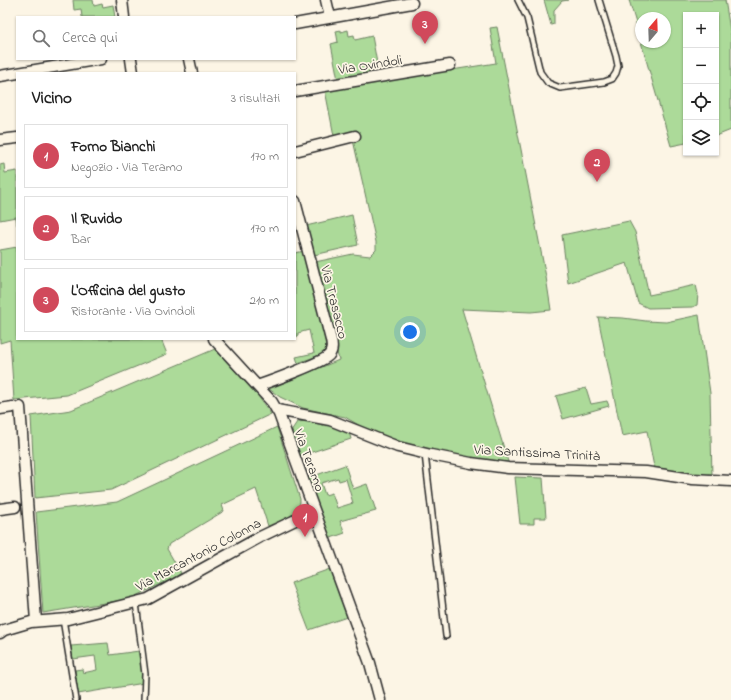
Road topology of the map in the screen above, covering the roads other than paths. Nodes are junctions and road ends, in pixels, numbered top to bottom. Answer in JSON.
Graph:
{"nodes":[{"id":1,"x":122,"y":0,"type":"edge"},
{"id":2,"x":326,"y":0,"type":"edge"},
{"id":3,"x":518,"y":0,"type":"edge"},
{"id":4,"x":599,"y":0,"type":"edge"},
{"id":5,"x":412,"y":3,"type":"dead end"},
{"id":6,"x":124,"y":16,"type":"edge"},
{"id":7,"x":330,"y":17,"type":"junction"},
{"id":8,"x":296,"y":24,"type":"edge"},
{"id":9,"x":95,"y":60,"type":"edge"},
{"id":10,"x":131,"y":60,"type":"edge"},
{"id":11,"x":189,"y":60,"type":"edge"},
{"id":12,"x":450,"y":65,"type":"dead end"},
{"id":13,"x":24,"y":72,"type":"edge"},
{"id":14,"x":133,"y":72,"type":"edge"},
{"id":15,"x":192,"y":72,"type":"edge"},
{"id":16,"x":16,"y":73,"type":"edge"},
{"id":17,"x":0,"y":76,"type":"edge"},
{"id":18,"x":296,"y":91,"type":"edge"},
{"id":19,"x":355,"y":136,"type":"dead end"},
{"id":20,"x":16,"y":138,"type":"edge"},
{"id":21,"x":0,"y":140,"type":"edge"},
{"id":22,"x":296,"y":151,"type":"edge"},
{"id":23,"x":296,"y":206,"type":"edge"},
{"id":24,"x":215,"y":340,"type":"edge"},
{"id":25,"x":257,"y":386,"type":"junction"},
{"id":26,"x":0,"y":409,"type":"edge"},
{"id":27,"x":277,"y":410,"type":"junction"},
{"id":28,"x":424,"y":454,"type":"junction"},
{"id":29,"x":731,"y":481,"type":"edge"},
{"id":30,"x":15,"y":507,"type":"dead end"},
{"id":31,"x":0,"y":509,"type":"edge"},
{"id":32,"x":314,"y":511,"type":"junction"},
{"id":33,"x":136,"y":603,"type":"junction"},
{"id":34,"x":63,"y":619,"type":"junction"},
{"id":35,"x":36,"y":621,"type":"junction"},
{"id":36,"x":0,"y":633,"type":"edge"},
{"id":37,"x":446,"y":636,"type":"dead end"},
{"id":38,"x":76,"y":700,"type":"edge"},
{"id":39,"x":144,"y":700,"type":"edge"},
{"id":40,"x":380,"y":700,"type":"edge"}],
"edges":[{"from":1,"to":6,"type":"street"},
{"from":2,"to":7,"type":"street"},
{"from":3,"to":4,"type":"lane"},
{"from":5,"to":7,"type":"street"},
{"from":7,"to":8,"type":"street"},
{"from":9,"to":13,"type":"street"},
{"from":10,"to":14,"type":"street"},
{"from":11,"to":15,"type":"street"},
{"from":12,"to":18,"type":"street","name":"Via Ovindoli"},
{"from":16,"to":17,"type":"street"},
{"from":19,"to":22,"type":"street"},
{"from":20,"to":21,"type":"street"},
{"from":23,"to":25,"type":"street","name":"Via Trasacco"},
{"from":24,"to":25,"type":"street","name":"Via Teramo"},
{"from":25,"to":27,"type":"street","name":"Via Teramo"},
{"from":26,"to":35,"type":"street"},
{"from":27,"to":28,"type":"street","name":"Via Santissima Trinità"},
{"from":27,"to":32,"type":"street","name":"Via Teramo"},
{"from":28,"to":29,"type":"street","name":"Via Santissima Trinità"},
{"from":28,"to":37,"type":"lane"},
{"from":30,"to":31,"type":"street"},
{"from":32,"to":33,"type":"street","name":"Via Marcantonio Colonna"},
{"from":32,"to":40,"type":"street","name":"Via Teramo"},
{"from":33,"to":34,"type":"street","name":"Via Marcantonio Colonna"},
{"from":33,"to":39,"type":"lane"},
{"from":34,"to":35,"type":"street","name":"Via Marcantonio Colonna"},
{"from":34,"to":38,"type":"lane"},
{"from":35,"to":36,"type":"street","name":"Via Marcantonio Colonna"}]}
